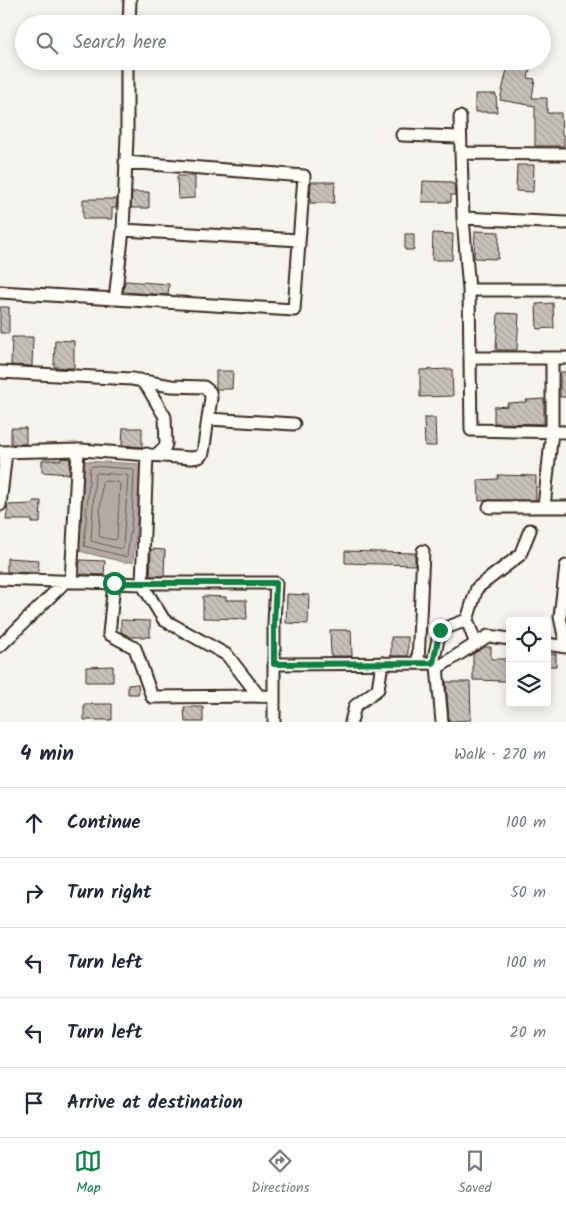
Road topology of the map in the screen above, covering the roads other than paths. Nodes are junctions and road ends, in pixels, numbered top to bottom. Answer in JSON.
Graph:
{"nodes":[{"id":1,"x":130,"y":0,"type":"edge"},
{"id":2,"x":129,"y":15,"type":"edge"},
{"id":3,"x":127,"y":70,"type":"edge"},
{"id":4,"x":460,"y":117,"type":"dead end"},
{"id":5,"x":402,"y":135,"type":"dead end"},
{"id":6,"x":460,"y":136,"type":"junction"},
{"id":7,"x":461,"y":153,"type":"junction"},
{"id":8,"x":566,"y":154,"type":"edge"},
{"id":9,"x":125,"y":162,"type":"junction"},
{"id":10,"x":463,"y":218,"type":"junction"},
{"id":11,"x":566,"y":223,"type":"edge"},
{"id":12,"x":123,"y":230,"type":"junction"},
{"id":13,"x":299,"y":240,"type":"junction"},
{"id":14,"x":469,"y":290,"type":"junction"},
{"id":15,"x":566,"y":290,"type":"edge"},
{"id":16,"x":0,"y":292,"type":"edge"},
{"id":17,"x":115,"y":299,"type":"junction"},
{"id":18,"x":470,"y":358,"type":"junction"},
{"id":19,"x":552,"y":358,"type":"junction"},
{"id":20,"x":566,"y":358,"type":"edge"},
{"id":21,"x":0,"y":372,"type":"edge"},
{"id":22,"x":140,"y":380,"type":"junction"},
{"id":23,"x":208,"y":419,"type":"junction"},
{"id":24,"x":294,"y":424,"type":"dead end"},
{"id":25,"x":552,"y":431,"type":"junction"},
{"id":26,"x":566,"y":432,"type":"edge"},
{"id":27,"x":78,"y":450,"type":"junction"},
{"id":28,"x":3,"y":452,"type":"edge"},
{"id":29,"x":151,"y":454,"type":"junction"},
{"id":30,"x":0,"y":505,"type":"edge"},
{"id":31,"x":489,"y":507,"type":"dead end"},
{"id":32,"x":544,"y":507,"type":"junction"},
{"id":33,"x":566,"y":508,"type":"edge"},
{"id":34,"x":530,"y":530,"type":"dead end"},
{"id":35,"x":423,"y":551,"type":"dead end"},
{"id":36,"x":566,"y":566,"type":"edge"},
{"id":37,"x":0,"y":579,"type":"edge"},
{"id":38,"x":68,"y":582,"type":"junction"},
{"id":39,"x":114,"y":583,"type":"junction"},
{"id":40,"x":142,"y":584,"type":"junction"},
{"id":41,"x":467,"y":620,"type":"junction"},
{"id":42,"x":506,"y":638,"type":"edge"},
{"id":43,"x":476,"y":644,"type":"junction"},
{"id":44,"x":551,"y":644,"type":"edge"},
{"id":45,"x":0,"y":646,"type":"edge"},
{"id":46,"x":566,"y":646,"type":"edge"},
{"id":47,"x":382,"y":663,"type":"junction"},
{"id":48,"x":418,"y":663,"type":"junction"},
{"id":49,"x":274,"y":664,"type":"junction"},
{"id":50,"x":435,"y":666,"type":"junction"},
{"id":51,"x":259,"y":696,"type":"junction"},
{"id":52,"x":273,"y":696,"type":"junction"},
{"id":53,"x":274,"y":722,"type":"edge"},
{"id":54,"x":351,"y":722,"type":"edge"},
{"id":55,"x":442,"y":722,"type":"edge"}],
"edges":[{"from":1,"to":2,"type":"street"},
{"from":3,"to":9,"type":"street"},
{"from":4,"to":6,"type":"street"},
{"from":5,"to":6,"type":"street"},
{"from":6,"to":7,"type":"street"},
{"from":7,"to":8,"type":"street"},
{"from":7,"to":10,"type":"street"},
{"from":9,"to":12,"type":"street"},
{"from":9,"to":13,"type":"street"},
{"from":10,"to":11,"type":"street"},
{"from":10,"to":14,"type":"street"},
{"from":12,"to":13,"type":"street"},
{"from":12,"to":17,"type":"street"},
{"from":13,"to":17,"type":"street"},
{"from":14,"to":15,"type":"street"},
{"from":14,"to":18,"type":"street"},
{"from":16,"to":17,"type":"street"},
{"from":18,"to":19,"type":"street"},
{"from":18,"to":25,"type":"street"},
{"from":19,"to":20,"type":"street"},
{"from":19,"to":25,"type":"street"},
{"from":21,"to":22,"type":"street"},
{"from":22,"to":23,"type":"street"},
{"from":22,"to":29,"type":"street"},
{"from":23,"to":24,"type":"street"},
{"from":23,"to":29,"type":"street"},
{"from":25,"to":26,"type":"street"},
{"from":25,"to":32,"type":"street"},
{"from":27,"to":28,"type":"street"},
{"from":27,"to":29,"type":"street"},
{"from":27,"to":38,"type":"street"},
{"from":28,"to":30,"type":"street"},
{"from":29,"to":40,"type":"street"},
{"from":31,"to":32,"type":"street"},
{"from":32,"to":33,"type":"street"},
{"from":34,"to":41,"type":"street"},
{"from":35,"to":48,"type":"street"},
{"from":36,"to":46,"type":"street"},
{"from":37,"to":38,"type":"street"},
{"from":38,"to":39,"type":"street"},
{"from":38,"to":45,"type":"street"},
{"from":39,"to":40,"type":"street"},
{"from":39,"to":51,"type":"street"},
{"from":40,"to":49,"type":"street"},
{"from":40,"to":51,"type":"street"},
{"from":41,"to":43,"type":"street"},
{"from":41,"to":50,"type":"street"},
{"from":42,"to":43,"type":"street"},
{"from":43,"to":50,"type":"street"},
{"from":44,"to":46,"type":"street"},
{"from":47,"to":48,"type":"street"},
{"from":47,"to":49,"type":"street"},
{"from":47,"to":54,"type":"street"},
{"from":48,"to":50,"type":"street"},
{"from":49,"to":52,"type":"street"},
{"from":50,"to":55,"type":"street"},
{"from":51,"to":52,"type":"street"},
{"from":52,"to":53,"type":"street"}]}
